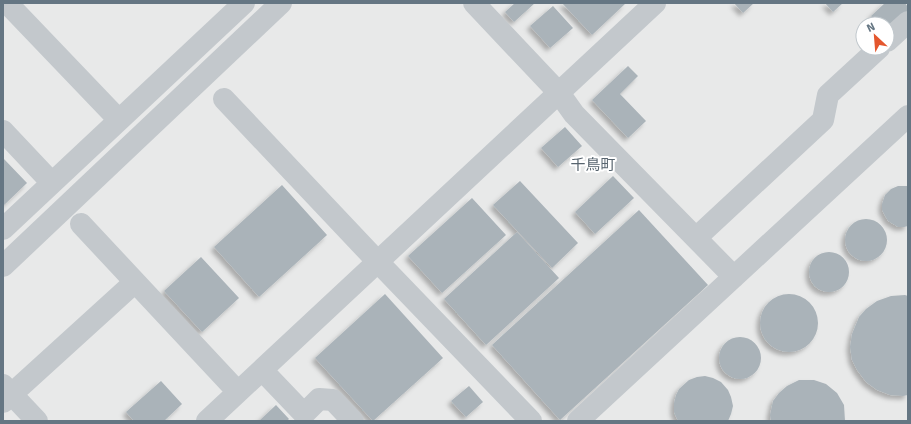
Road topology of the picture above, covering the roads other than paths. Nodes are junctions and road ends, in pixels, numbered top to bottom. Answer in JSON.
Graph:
{"nodes":[{"id":1,"x":7,"y":3,"type":"edge"},
{"id":2,"x":244,"y":3,"type":"edge"},
{"id":3,"x":281,"y":3,"type":"edge"},
{"id":4,"x":474,"y":3,"type":"edge"},
{"id":5,"x":655,"y":3,"type":"edge"},
{"id":6,"x":908,"y":22,"type":"edge"},
{"id":7,"x":895,"y":34,"type":"edge"},
{"id":8,"x":870,"y":56,"type":"edge"},
{"id":9,"x":559,"y":93,"type":"junction"},
{"id":10,"x":224,"y":99,"type":"dead end"},
{"id":11,"x":908,"y":116,"type":"edge"},
{"id":12,"x":119,"y":120,"type":"junction"},
{"id":13,"x":3,"y":131,"type":"edge"},
{"id":14,"x":52,"y":183,"type":"junction"},
{"id":15,"x":80,"y":224,"type":"dead end"},
{"id":16,"x":3,"y":229,"type":"edge"},
{"id":17,"x":696,"y":238,"type":"junction"},
{"id":18,"x":378,"y":262,"type":"junction"},
{"id":19,"x":3,"y":266,"type":"edge"},
{"id":20,"x":734,"y":277,"type":"junction"},
{"id":21,"x":135,"y":282,"type":"junction"},
{"id":22,"x":262,"y":370,"type":"junction"},
{"id":23,"x":238,"y":392,"type":"junction"},
{"id":24,"x":6,"y":393,"type":"edge"},
{"id":25,"x":37,"y":421,"type":"edge"},
{"id":26,"x":207,"y":421,"type":"edge"},
{"id":27,"x":353,"y":421,"type":"edge"},
{"id":28,"x":531,"y":421,"type":"edge"},
{"id":29,"x":578,"y":421,"type":"edge"}],
"edges":[{"from":1,"to":12,"type":"lane"},
{"from":2,"to":12,"type":"lane"},
{"from":3,"to":19,"type":"lane"},
{"from":4,"to":9,"type":"lane"},
{"from":5,"to":9,"type":"lane"},
{"from":6,"to":7,"type":"lane"},
{"from":8,"to":17,"type":"lane"},
{"from":9,"to":17,"type":"lane"},
{"from":9,"to":18,"type":"lane"},
{"from":10,"to":18,"type":"lane"},
{"from":11,"to":20,"type":"lane"},
{"from":12,"to":14,"type":"lane"},
{"from":13,"to":14,"type":"lane"},
{"from":14,"to":16,"type":"lane"},
{"from":15,"to":21,"type":"lane"},
{"from":17,"to":20,"type":"lane"},
{"from":18,"to":22,"type":"lane"},
{"from":18,"to":28,"type":"lane"},
{"from":20,"to":29,"type":"lane"},
{"from":21,"to":23,"type":"lane"},
{"from":21,"to":24,"type":"lane"},
{"from":22,"to":23,"type":"lane"},
{"from":22,"to":27,"type":"lane"},
{"from":23,"to":26,"type":"lane"},
{"from":24,"to":25,"type":"lane"}]}
